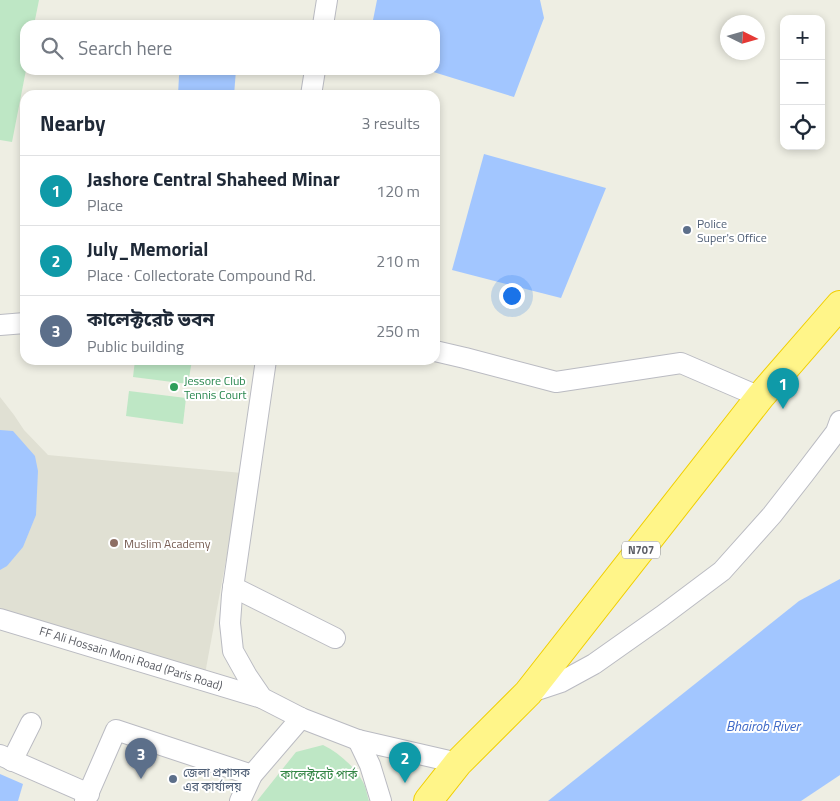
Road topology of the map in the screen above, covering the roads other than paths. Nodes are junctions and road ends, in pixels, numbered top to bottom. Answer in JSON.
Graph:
{"nodes":[{"id":1,"x":327,"y":0,"type":"edge"},
{"id":2,"x":324,"y":20,"type":"edge"},
{"id":3,"x":314,"y":75,"type":"edge"},
{"id":4,"x":312,"y":90,"type":"edge"},
{"id":5,"x":840,"y":305,"type":"edge"},
{"id":6,"x":20,"y":323,"type":"edge"},
{"id":7,"x":0,"y":325,"type":"edge"},
{"id":8,"x":440,"y":352,"type":"edge"},
{"id":9,"x":265,"y":365,"type":"edge"},
{"id":10,"x":760,"y":397,"type":"junction"},
{"id":11,"x":840,"y":421,"type":"edge"},
{"id":12,"x":233,"y":587,"type":"junction"},
{"id":13,"x":0,"y":619,"type":"edge"},
{"id":14,"x":335,"y":638,"type":"dead end"},
{"id":15,"x":528,"y":693,"type":"junction"},
{"id":16,"x":262,"y":698,"type":"junction"},
{"id":17,"x":301,"y":718,"type":"junction"},
{"id":18,"x":31,"y":724,"type":"dead end"},
{"id":19,"x":358,"y":740,"type":"junction"},
{"id":20,"x":6,"y":758,"type":"edge"},
{"id":21,"x":458,"y":763,"type":"junction"},
{"id":22,"x":252,"y":775,"type":"junction"},
{"id":23,"x":87,"y":797,"type":"edge"},
{"id":24,"x":432,"y":797,"type":"edge"},
{"id":25,"x":240,"y":801,"type":"edge"},
{"id":26,"x":381,"y":801,"type":"edge"}],
"edges":[{"from":1,"to":2,"type":"street"},
{"from":3,"to":4,"type":"street"},
{"from":5,"to":10,"type":"highway","number":"N707"},
{"from":6,"to":7,"type":"street"},
{"from":8,"to":10,"type":"street"},
{"from":9,"to":12,"type":"street"},
{"from":10,"to":15,"type":"highway","number":"N707"},
{"from":11,"to":15,"type":"street"},
{"from":12,"to":14,"type":"street"},
{"from":12,"to":16,"type":"street"},
{"from":13,"to":16,"type":"street","name":"FF Ali Hossain Moni Road (Paris Road)"},
{"from":15,"to":21,"type":"highway","number":"N707"},
{"from":16,"to":17,"type":"street","name":"FF Ali Hossain Moni Road (Paris Road)"},
{"from":17,"to":19,"type":"street","name":"FF Ali Hossain Moni Road (Paris Road)"},
{"from":17,"to":22,"type":"street"},
{"from":18,"to":20,"type":"street"},
{"from":19,"to":21,"type":"street","name":"FF Ali Hossain Moni Road (Paris Road)"},
{"from":19,"to":26,"type":"street"},
{"from":20,"to":23,"type":"street"},
{"from":21,"to":24,"type":"highway","number":"N707"},
{"from":22,"to":23,"type":"street"},
{"from":22,"to":25,"type":"street"}]}
